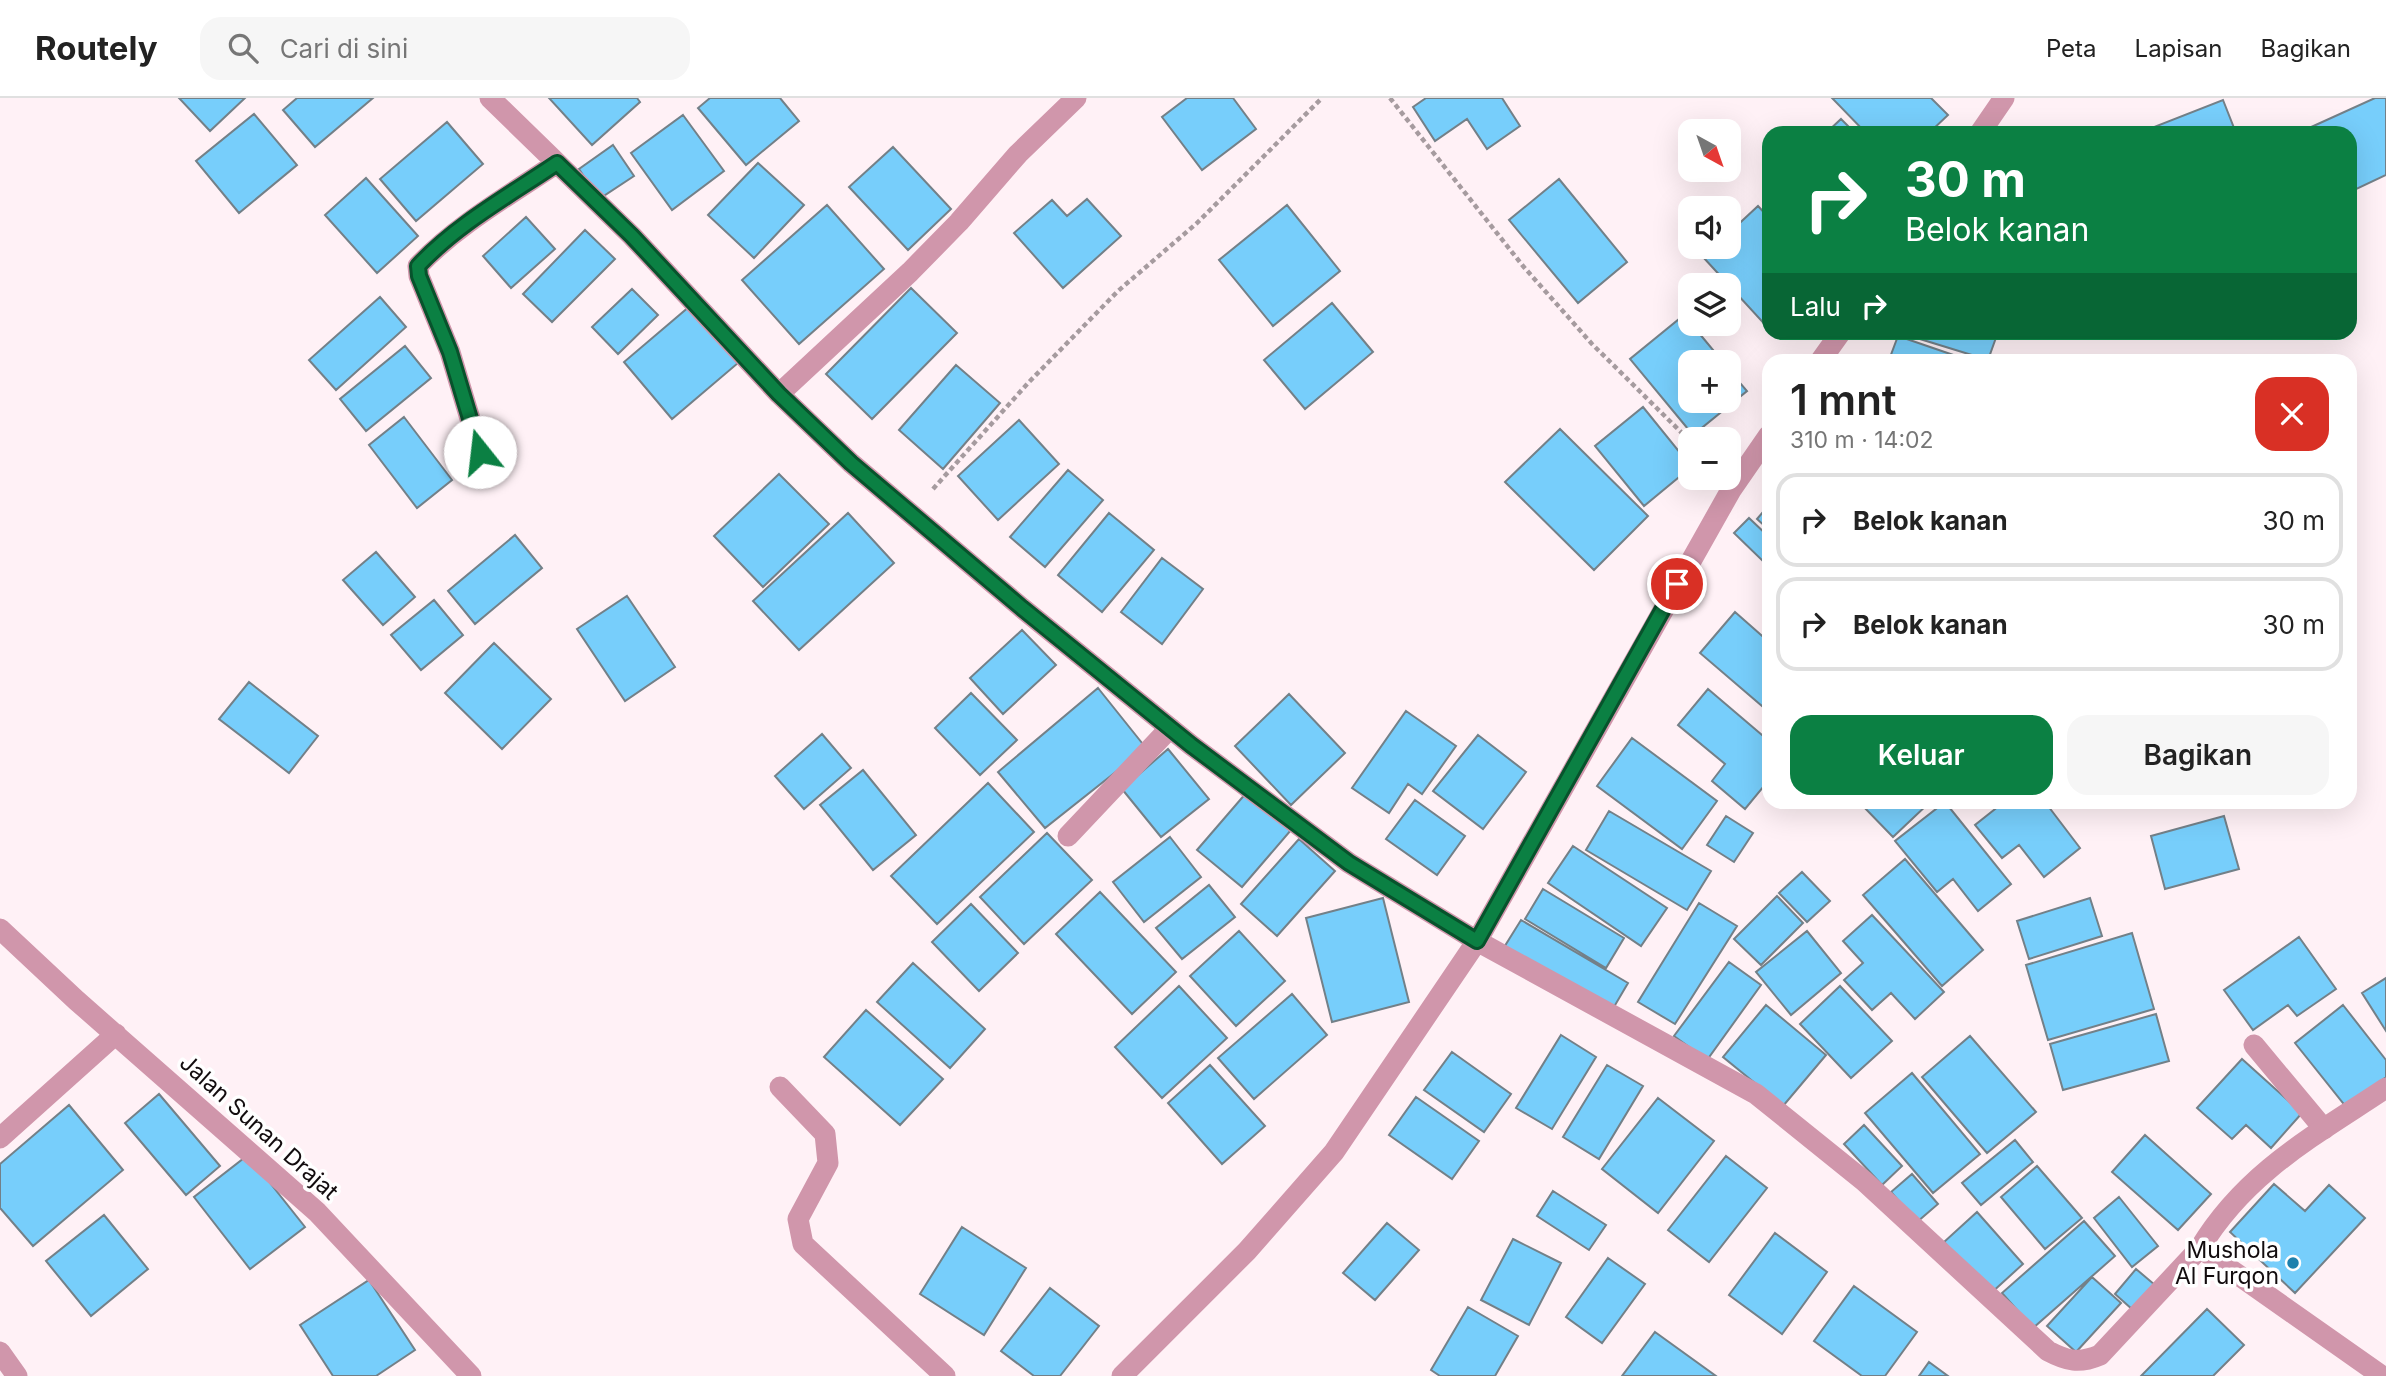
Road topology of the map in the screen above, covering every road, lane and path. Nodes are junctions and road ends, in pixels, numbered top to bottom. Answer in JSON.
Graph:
{"nodes":[{"id":1,"x":490,"y":98,"type":"edge"},
{"id":2,"x":1076,"y":98,"type":"edge"},
{"id":3,"x":1322,"y":98,"type":"edge"},
{"id":4,"x":1390,"y":98,"type":"edge"},
{"id":5,"x":2004,"y":98,"type":"edge"},
{"id":6,"x":1985,"y":126,"type":"edge"},
{"id":7,"x":557,"y":163,"type":"junction"},
{"id":8,"x":779,"y":394,"type":"junction"},
{"id":9,"x":1678,"y":429,"type":"edge"},
{"id":10,"x":1762,"y":445,"type":"edge"},
{"id":11,"x":480,"y":452,"type":"dead end"},
{"id":12,"x":910,"y":513,"type":"junction"},
{"id":13,"x":1170,"y":729,"type":"junction"},
{"id":14,"x":1068,"y":836,"type":"dead end"},
{"id":15,"x":0,"y":929,"type":"edge"},
{"id":16,"x":1477,"y":941,"type":"junction"},
{"id":17,"x":116,"y":1034,"type":"junction"},
{"id":18,"x":2254,"y":1045,"type":"dead end"},
{"id":19,"x":779,"y":1087,"type":"dead end"},
{"id":20,"x":2386,"y":1088,"type":"edge"},
{"id":21,"x":2324,"y":1129,"type":"junction"},
{"id":22,"x":0,"y":1138,"type":"edge"},
{"id":23,"x":2200,"y":1248,"type":"junction"},
{"id":24,"x":0,"y":1352,"type":"edge"},
{"id":25,"x":17,"y":1376,"type":"edge"},
{"id":26,"x":471,"y":1376,"type":"edge"},
{"id":27,"x":945,"y":1376,"type":"edge"},
{"id":28,"x":1122,"y":1376,"type":"edge"},
{"id":29,"x":2382,"y":1376,"type":"edge"}],
"edges":[{"from":1,"to":7,"type":"street"},
{"from":2,"to":8,"type":"street"},
{"from":3,"to":12,"type":"path"},
{"from":4,"to":9,"type":"path"},
{"from":5,"to":6,"type":"street"},
{"from":7,"to":8,"type":"street"},
{"from":7,"to":11,"type":"street"},
{"from":8,"to":12,"type":"street"},
{"from":10,"to":16,"type":"street"},
{"from":12,"to":13,"type":"street"},
{"from":13,"to":14,"type":"street"},
{"from":13,"to":16,"type":"street"},
{"from":15,"to":17,"type":"street","name":"Jalan Sunan Drajat"},
{"from":16,"to":23,"type":"street"},
{"from":16,"to":28,"type":"street"},
{"from":17,"to":22,"type":"street"},
{"from":17,"to":26,"type":"street","name":"Jalan Sunan Drajat"},
{"from":18,"to":21,"type":"street"},
{"from":19,"to":27,"type":"street"},
{"from":20,"to":21,"type":"street"},
{"from":21,"to":23,"type":"street"},
{"from":23,"to":29,"type":"street"},
{"from":24,"to":25,"type":"street"}]}
